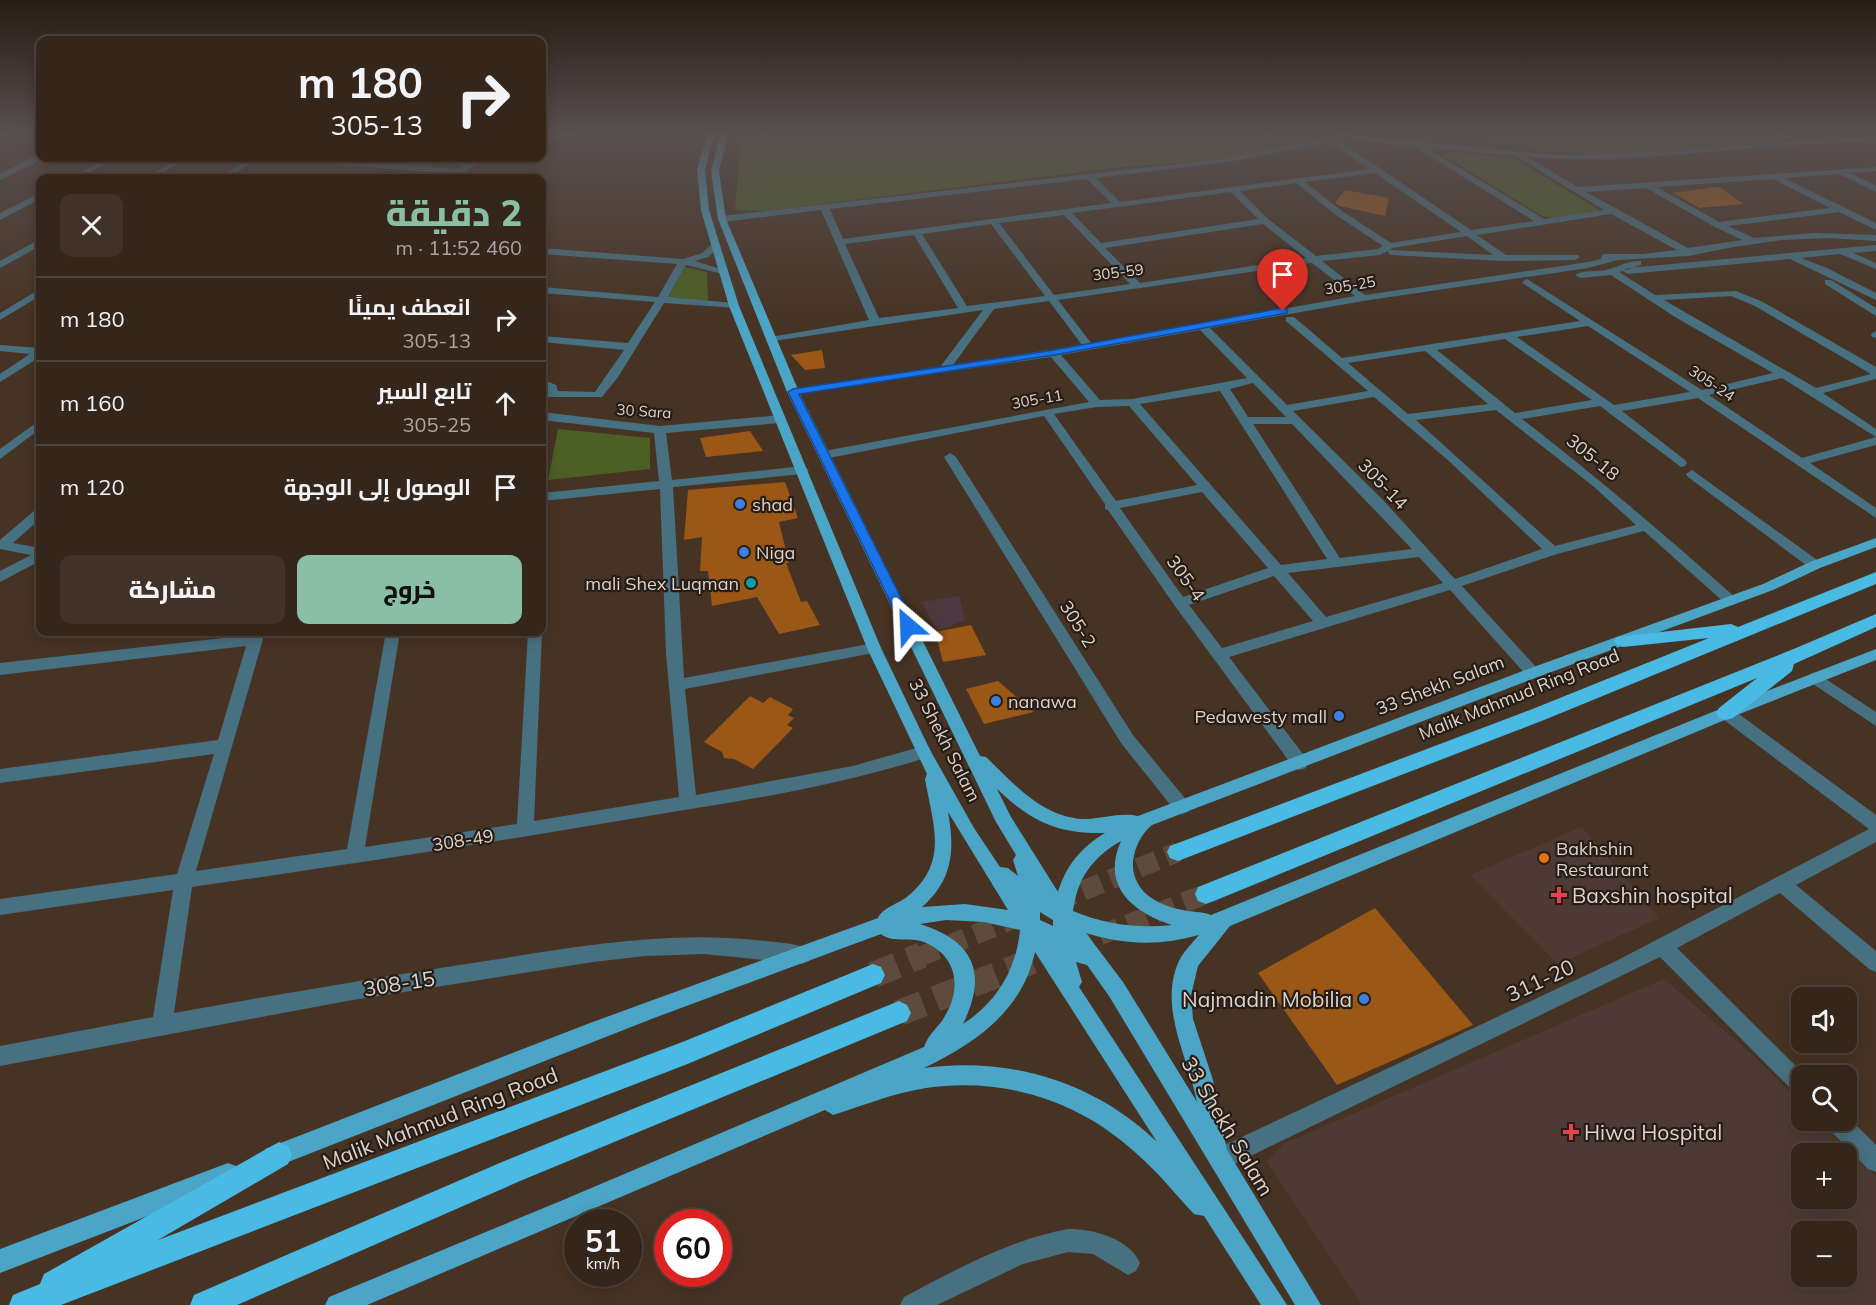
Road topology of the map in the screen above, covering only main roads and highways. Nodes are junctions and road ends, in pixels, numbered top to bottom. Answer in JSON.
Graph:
{"nodes":[{"id":1,"x":703,"y":195,"type":"edge"},
{"id":2,"x":718,"y":195,"type":"edge"},
{"id":3,"x":753,"y":296,"type":"junction"},
{"id":4,"x":734,"y":306,"type":"junction"},
{"id":5,"x":759,"y":312,"type":"junction"},
{"id":6,"x":1876,"y":542,"type":"edge"},
{"id":7,"x":1876,"y":578,"type":"edge"},
{"id":8,"x":1876,"y":620,"type":"edge"},
{"id":9,"x":1754,"y":628,"type":"junction"},
{"id":10,"x":1623,"y":641,"type":"junction"},
{"id":11,"x":1802,"y":653,"type":"junction"},
{"id":12,"x":1876,"y":654,"type":"edge"},
{"id":13,"x":1726,"y":713,"type":"junction"},
{"id":14,"x":971,"y":753,"type":"junction"},
{"id":15,"x":927,"y":759,"type":"junction"},
{"id":16,"x":1146,"y":820,"type":"junction"},
{"id":17,"x":1005,"y":822,"type":"junction"},
{"id":18,"x":968,"y":832,"type":"junction"},
{"id":19,"x":1178,"y":852,"type":"tunnel mouth"},
{"id":20,"x":1206,"y":894,"type":"tunnel mouth"},
{"id":21,"x":1029,"y":896,"type":"junction"},
{"id":22,"x":1062,"y":915,"type":"junction"},
{"id":23,"x":1223,"y":920,"type":"junction"},
{"id":24,"x":1029,"y":923,"type":"junction"},
{"id":25,"x":861,"y":932,"type":"junction"},
{"id":26,"x":1064,"y":940,"type":"junction"},
{"id":27,"x":873,"y":975,"type":"tunnel mouth"},
{"id":28,"x":1116,"y":989,"type":"junction"},
{"id":29,"x":1081,"y":1007,"type":"junction"},
{"id":30,"x":899,"y":1013,"type":"tunnel mouth"},
{"id":31,"x":923,"y":1056,"type":"junction"},
{"id":32,"x":770,"y":1123,"type":"junction"},
{"id":33,"x":279,"y":1155,"type":"junction"},
{"id":34,"x":1220,"y":1159,"type":"junction"},
{"id":35,"x":1226,"y":1230,"type":"junction"},
{"id":36,"x":0,"y":1261,"type":"edge"},
{"id":37,"x":18,"y":1305,"type":"edge"},
{"id":38,"x":23,"y":1305,"type":"edge"},
{"id":39,"x":204,"y":1305,"type":"edge"},
{"id":40,"x":337,"y":1305,"type":"edge"},
{"id":41,"x":1275,"y":1305,"type":"edge"},
{"id":42,"x":1309,"y":1305,"type":"edge"}],
"edges":[{"from":1,"to":4,"type":"main road","name":"33 Shekh Salam"},
{"from":2,"to":3,"type":"main road","name":"33 Shekh Salam"},
{"from":3,"to":4,"type":"main road"},
{"from":3,"to":5,"type":"main road","name":"33 Shekh Salam"},
{"from":4,"to":5,"type":"main road"},
{"from":4,"to":15,"type":"main road","name":"33 Shekh Salam"},
{"from":5,"to":14,"type":"main road","name":"33 Shekh Salam"},
{"from":6,"to":10,"type":"main road","name":"33 Shekh Salam"},
{"from":7,"to":9,"type":"highway","name":"Malik Mahmud Ring Road"},
{"from":8,"to":11,"type":"highway"},
{"from":9,"to":10,"type":"highway"},
{"from":9,"to":19,"type":"highway","name":"Malik Mahmud Ring Road"},
{"from":10,"to":16,"type":"main road","name":"33 Shekh Salam"},
{"from":11,"to":13,"type":"highway"},
{"from":11,"to":20,"type":"highway"},
{"from":12,"to":13,"type":"main road"},
{"from":13,"to":23,"type":"main road"},
{"from":14,"to":16,"type":"main road"},
{"from":14,"to":17,"type":"main road","name":"33 Shekh Salam"},
{"from":15,"to":18,"type":"main road","name":"33 Shekh Salam"},
{"from":15,"to":25,"type":"main road"},
{"from":16,"to":22,"type":"main road","name":"33 Shekh Salam"},
{"from":16,"to":23,"type":"main road"},
{"from":17,"to":21,"type":"main road"},
{"from":17,"to":22,"type":"main road","name":"33 Shekh Salam"},
{"from":18,"to":21,"type":"main road"},
{"from":18,"to":24,"type":"main road","name":"33 Shekh Salam"},
{"from":21,"to":22,"type":"main road"},
{"from":21,"to":24,"type":"main road"},
{"from":22,"to":23,"type":"main road"},
{"from":22,"to":26,"type":"main road","name":"33 Shekh Salam"},
{"from":22,"to":28,"type":"main road","name":"33 Shekh Salam"},
{"from":23,"to":34,"type":"main road"},
{"from":24,"to":25,"type":"main road"},
{"from":24,"to":26,"type":"main road"},
{"from":24,"to":29,"type":"main road","name":"33 Shekh Salam"},
{"from":24,"to":31,"type":"main road"},
{"from":25,"to":31,"type":"main road"},
{"from":25,"to":33,"type":"main road"},
{"from":26,"to":28,"type":"main road"},
{"from":26,"to":29,"type":"main road","name":"33 Shekh Salam"},
{"from":27,"to":38,"type":"highway","name":"Malik Mahmud Ring Road"},
{"from":28,"to":34,"type":"main road","name":"33 Shekh Salam"},
{"from":29,"to":35,"type":"main road","name":"33 Shekh Salam"},
{"from":30,"to":39,"type":"highway"},
{"from":31,"to":32,"type":"main road"},
{"from":32,"to":35,"type":"main road"},
{"from":32,"to":40,"type":"main road"},
{"from":33,"to":36,"type":"main road"},
{"from":33,"to":37,"type":"highway"},
{"from":34,"to":42,"type":"main road","name":"33 Shekh Salam"},
{"from":35,"to":41,"type":"main road","name":"33 Shekh Salam"}]}
